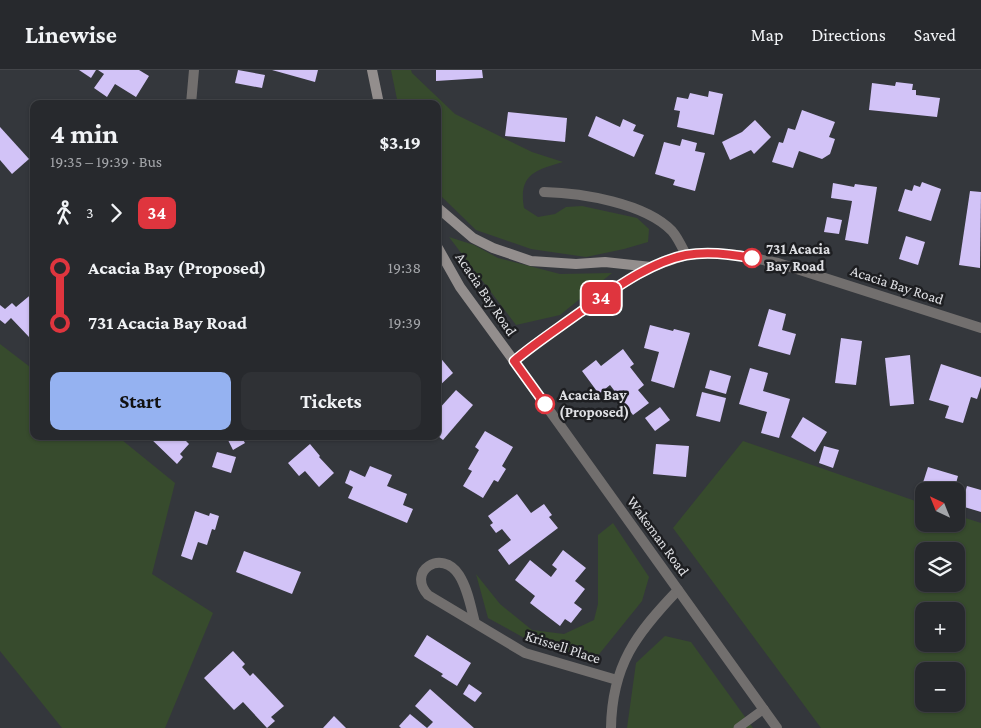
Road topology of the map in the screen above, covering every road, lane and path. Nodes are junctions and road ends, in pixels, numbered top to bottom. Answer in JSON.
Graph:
{"nodes":[{"id":1,"x":194,"y":70,"type":"edge"},
{"id":2,"x":372,"y":70,"type":"edge"},
{"id":3,"x":191,"y":100,"type":"edge"},
{"id":4,"x":378,"y":100,"type":"edge"},
{"id":5,"x":544,"y":192,"type":"dead end"},
{"id":6,"x":441,"y":211,"type":"edge"},
{"id":7,"x":441,"y":253,"type":"edge"},
{"id":8,"x":686,"y":255,"type":"junction"},
{"id":9,"x":651,"y":267,"type":"junction"},
{"id":10,"x":981,"y":328,"type":"edge"},
{"id":11,"x":514,"y":361,"type":"junction"},
{"id":12,"x":678,"y":590,"type":"junction"},
{"id":13,"x":475,"y":623,"type":"junction"},
{"id":14,"x":617,"y":680,"type":"junction"},
{"id":15,"x":764,"y":709,"type":"junction"},
{"id":16,"x":611,"y":728,"type":"edge"},
{"id":17,"x":738,"y":728,"type":"edge"},
{"id":18,"x":777,"y":728,"type":"edge"}],
"edges":[{"from":1,"to":3,"type":"street"},
{"from":2,"to":4,"type":"street"},
{"from":5,"to":8,"type":"street"},
{"from":6,"to":9,"type":"street"},
{"from":7,"to":11,"type":"street","name":"Acacia Bay Road"},
{"from":8,"to":9,"type":"street","name":"Acacia Bay Road"},
{"from":8,"to":10,"type":"street","name":"Acacia Bay Road"},
{"from":9,"to":11,"type":"street","name":"Acacia Bay Road"},
{"from":11,"to":12,"type":"street","name":"Wakeman Road"},
{"from":12,"to":14,"type":"street"},
{"from":12,"to":15,"type":"street","name":"Wakeman Road"},
{"from":13,"to":13,"type":"street","name":"Krissell Place"},
{"from":13,"to":14,"type":"street","name":"Krissell Place"},
{"from":14,"to":16,"type":"street"},
{"from":15,"to":17,"type":"lane"},
{"from":15,"to":18,"type":"street","name":"Wakeman Road"}]}
